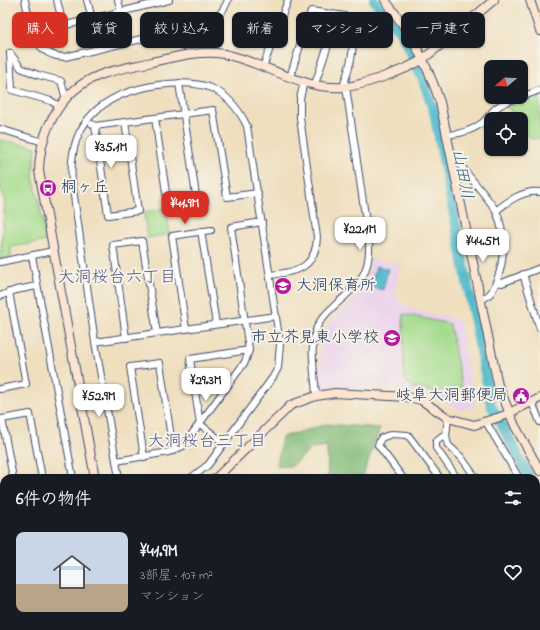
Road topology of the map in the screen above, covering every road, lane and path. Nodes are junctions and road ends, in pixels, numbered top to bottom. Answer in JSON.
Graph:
{"nodes":[{"id":1,"x":25,"y":0,"type":"edge"},
{"id":2,"x":57,"y":0,"type":"edge"},
{"id":3,"x":88,"y":0,"type":"edge"},
{"id":4,"x":118,"y":0,"type":"edge"},
{"id":5,"x":169,"y":0,"type":"edge"},
{"id":6,"x":228,"y":0,"type":"edge"},
{"id":7,"x":288,"y":0,"type":"edge"},
{"id":8,"x":385,"y":0,"type":"edge"},
{"id":9,"x":494,"y":0,"type":"edge"},
{"id":10,"x":530,"y":0,"type":"edge"},
{"id":11,"x":150,"y":2,"type":"edge"},
{"id":12,"x":28,"y":12,"type":"edge"},
{"id":13,"x":60,"y":12,"type":"edge"},
{"id":14,"x":91,"y":12,"type":"edge"},
{"id":15,"x":121,"y":12,"type":"joint"},
{"id":16,"x":540,"y":31,"type":"edge"},
{"id":17,"x":132,"y":41,"type":"edge"},
{"id":18,"x":40,"y":48,"type":"edge"},
{"id":19,"x":100,"y":48,"type":"edge"},
{"id":20,"x":299,"y":48,"type":"edge"},
{"id":21,"x":327,"y":48,"type":"edge"},
{"id":22,"x":353,"y":48,"type":"edge"},
{"id":23,"x":420,"y":60,"type":"junction"},
{"id":24,"x":263,"y":67,"type":"junction"},
{"id":25,"x":290,"y":77,"type":"junction"},
{"id":26,"x":304,"y":81,"type":"junction"},
{"id":27,"x":179,"y":83,"type":"junction"},
{"id":28,"x":315,"y":84,"type":"junction"},
{"id":29,"x":344,"y":87,"type":"junction"},
{"id":30,"x":540,"y":90,"type":"edge"},
{"id":31,"x":528,"y":94,"type":"edge"},
{"id":32,"x":66,"y":99,"type":"junction"},
{"id":33,"x":502,"y":104,"type":"edge"},
{"id":34,"x":59,"y":106,"type":"junction"},
{"id":35,"x":184,"y":114,"type":"junction"},
{"id":36,"x":155,"y":118,"type":"junction"},
{"id":37,"x":88,"y":120,"type":"junction"},
{"id":38,"x":125,"y":122,"type":"junction"},
{"id":39,"x":95,"y":126,"type":"junction"},
{"id":40,"x":0,"y":129,"type":"edge"},
{"id":41,"x":447,"y":135,"type":"junction"},
{"id":42,"x":43,"y":142,"type":"junction"},
{"id":43,"x":452,"y":161,"type":"junction"},
{"id":44,"x":540,"y":192,"type":"edge"},
{"id":45,"x":258,"y":193,"type":"junction"},
{"id":46,"x":205,"y":201,"type":"dead end"},
{"id":47,"x":197,"y":202,"type":"junction"},
{"id":48,"x":496,"y":211,"type":"junction"},
{"id":49,"x":262,"y":222,"type":"junction"},
{"id":50,"x":211,"y":230,"type":"dead end"},
{"id":51,"x":202,"y":231,"type":"junction"},
{"id":52,"x":53,"y":251,"type":"junction"},
{"id":53,"x":32,"y":256,"type":"junction"},
{"id":54,"x":0,"y":262,"type":"edge"},
{"id":55,"x":540,"y":268,"type":"edge"},
{"id":56,"x":523,"y":274,"type":"junction"},
{"id":57,"x":270,"y":275,"type":"junction"},
{"id":58,"x":496,"y":282,"type":"junction"},
{"id":59,"x":37,"y":286,"type":"junction"},
{"id":60,"x":9,"y":292,"type":"junction"},
{"id":61,"x":0,"y":296,"type":"edge"},
{"id":62,"x":480,"y":300,"type":"junction"},
{"id":63,"x":276,"y":316,"type":"junction"},
{"id":64,"x":244,"y":320,"type":"junction"},
{"id":65,"x":216,"y":324,"type":"junction"},
{"id":66,"x":186,"y":329,"type":"junction"},
{"id":67,"x":540,"y":329,"type":"edge"},
{"id":68,"x":158,"y":333,"type":"junction"},
{"id":69,"x":126,"y":338,"type":"junction"},
{"id":70,"x":95,"y":342,"type":"junction"},
{"id":71,"x":249,"y":350,"type":"junction"},
{"id":72,"x":0,"y":389,"type":"edge"},
{"id":73,"x":316,"y":396,"type":"junction"},
{"id":74,"x":540,"y":398,"type":"edge"},
{"id":75,"x":532,"y":402,"type":"junction"},
{"id":76,"x":506,"y":415,"type":"junction"},
{"id":77,"x":448,"y":418,"type":"junction"},
{"id":78,"x":489,"y":421,"type":"junction"},
{"id":79,"x":540,"y":422,"type":"edge"},
{"id":80,"x":200,"y":424,"type":"junction"},
{"id":81,"x":446,"y":436,"type":"junction"},
{"id":82,"x":224,"y":442,"type":"junction"},
{"id":83,"x":173,"y":451,"type":"junction"},
{"id":84,"x":144,"y":457,"type":"junction"},
{"id":85,"x":116,"y":461,"type":"junction"},
{"id":86,"x":540,"y":471,"type":"edge"},
{"id":87,"x":11,"y":474,"type":"edge"},
{"id":88,"x":41,"y":474,"type":"edge"},
{"id":89,"x":72,"y":474,"type":"edge"},
{"id":90,"x":94,"y":474,"type":"edge"},
{"id":91,"x":118,"y":474,"type":"edge"},
{"id":92,"x":196,"y":474,"type":"edge"},
{"id":93,"x":220,"y":474,"type":"edge"},
{"id":94,"x":400,"y":474,"type":"edge"},
{"id":95,"x":437,"y":474,"type":"edge"},
{"id":96,"x":454,"y":474,"type":"edge"},
{"id":97,"x":473,"y":474,"type":"edge"},
{"id":98,"x":517,"y":474,"type":"edge"}],
"edges":[{"from":1,"to":12,"type":"street"},
{"from":2,"to":13,"type":"street"},
{"from":3,"to":14,"type":"street"},
{"from":4,"to":15,"type":"street"},
{"from":5,"to":11,"type":"street"},
{"from":6,"to":17,"type":"street"},
{"from":7,"to":24,"type":"street"},
{"from":8,"to":23,"type":"street"},
{"from":9,"to":23,"type":"street"},
{"from":10,"to":16,"type":"street"},
{"from":11,"to":15,"type":"street"},
{"from":18,"to":19,"type":"street"},
{"from":20,"to":25,"type":"street"},
{"from":21,"to":28,"type":"street"},
{"from":22,"to":29,"type":"street"},
{"from":23,"to":29,"type":"street"},
{"from":23,"to":41,"type":"street"},
{"from":24,"to":25,"type":"street"},
{"from":24,"to":32,"type":"street"},
{"from":25,"to":26,"type":"street"},
{"from":26,"to":28,"type":"street"},
{"from":26,"to":57,"type":"street"},
{"from":27,"to":35,"type":"street"},
{"from":27,"to":37,"type":"street"},
{"from":27,"to":45,"type":"street"},
{"from":28,"to":29,"type":"street"},
{"from":29,"to":73,"type":"street"},
{"from":30,"to":31,"type":"street"},
{"from":32,"to":34,"type":"street"},
{"from":32,"to":34,"type":"street"},
{"from":33,"to":41,"type":"street"},
{"from":34,"to":42,"type":"street"},
{"from":35,"to":36,"type":"street"},
{"from":35,"to":45,"type":"street"},
{"from":35,"to":47,"type":"street"},
{"from":36,"to":38,"type":"street"},
{"from":36,"to":47,"type":"street"},
{"from":37,"to":39,"type":"street"},
{"from":37,"to":70,"type":"street"},
{"from":38,"to":39,"type":"street"},
{"from":38,"to":39,"type":"street"},
{"from":40,"to":42,"type":"street"},
{"from":41,"to":43,"type":"street"},
{"from":42,"to":52,"type":"street"},
{"from":43,"to":48,"type":"street"},
{"from":43,"to":62,"type":"street"},
{"from":44,"to":48,"type":"street"},
{"from":45,"to":49,"type":"street"},
{"from":46,"to":47,"type":"street"},
{"from":48,"to":58,"type":"street"},
{"from":49,"to":57,"type":"street"},
{"from":49,"to":64,"type":"street"},
{"from":50,"to":51,"type":"street"},
{"from":51,"to":65,"type":"street"},
{"from":51,"to":66,"type":"street"},
{"from":52,"to":53,"type":"street"},
{"from":52,"to":90,"type":"street"},
{"from":53,"to":54,"type":"street"},
{"from":53,"to":59,"type":"street"},
{"from":55,"to":56,"type":"street"},
{"from":56,"to":58,"type":"street"},
{"from":56,"to":67,"type":"street"},
{"from":57,"to":63,"type":"street"},
{"from":58,"to":62,"type":"street"},
{"from":59,"to":60,"type":"street"},
{"from":59,"to":89,"type":"street"},
{"from":60,"to":61,"type":"street"},
{"from":60,"to":72,"type":"street"},
{"from":62,"to":76,"type":"street"},
{"from":63,"to":64,"type":"street"},
{"from":63,"to":82,"type":"street"},
{"from":64,"to":65,"type":"street"},
{"from":64,"to":71,"type":"street"},
{"from":65,"to":66,"type":"street"},
{"from":66,"to":68,"type":"street"},
{"from":68,"to":69,"type":"street"},
{"from":68,"to":69,"type":"street"},
{"from":69,"to":70,"type":"street"},
{"from":70,"to":85,"type":"street"},
{"from":71,"to":80,"type":"street"},
{"from":71,"to":80,"type":"street"},
{"from":73,"to":77,"type":"street"},
{"from":73,"to":93,"type":"street"},
{"from":74,"to":75,"type":"street"},
{"from":75,"to":76,"type":"street"},
{"from":75,"to":79,"type":"street"},
{"from":76,"to":78,"type":"street"},
{"from":76,"to":86,"type":"street"},
{"from":77,"to":78,"type":"street"},
{"from":77,"to":81,"type":"street"},
{"from":78,"to":98,"type":"street"},
{"from":80,"to":82,"type":"street"},
{"from":80,"to":83,"type":"street"},
{"from":81,"to":96,"type":"street"},
{"from":81,"to":97,"type":"street"},
{"from":82,"to":92,"type":"street"},
{"from":83,"to":84,"type":"street"},
{"from":83,"to":84,"type":"street"},
{"from":84,"to":85,"type":"street"},
{"from":85,"to":91,"type":"street"},
{"from":87,"to":88,"type":"street"},
{"from":94,"to":95,"type":"street"}]}
